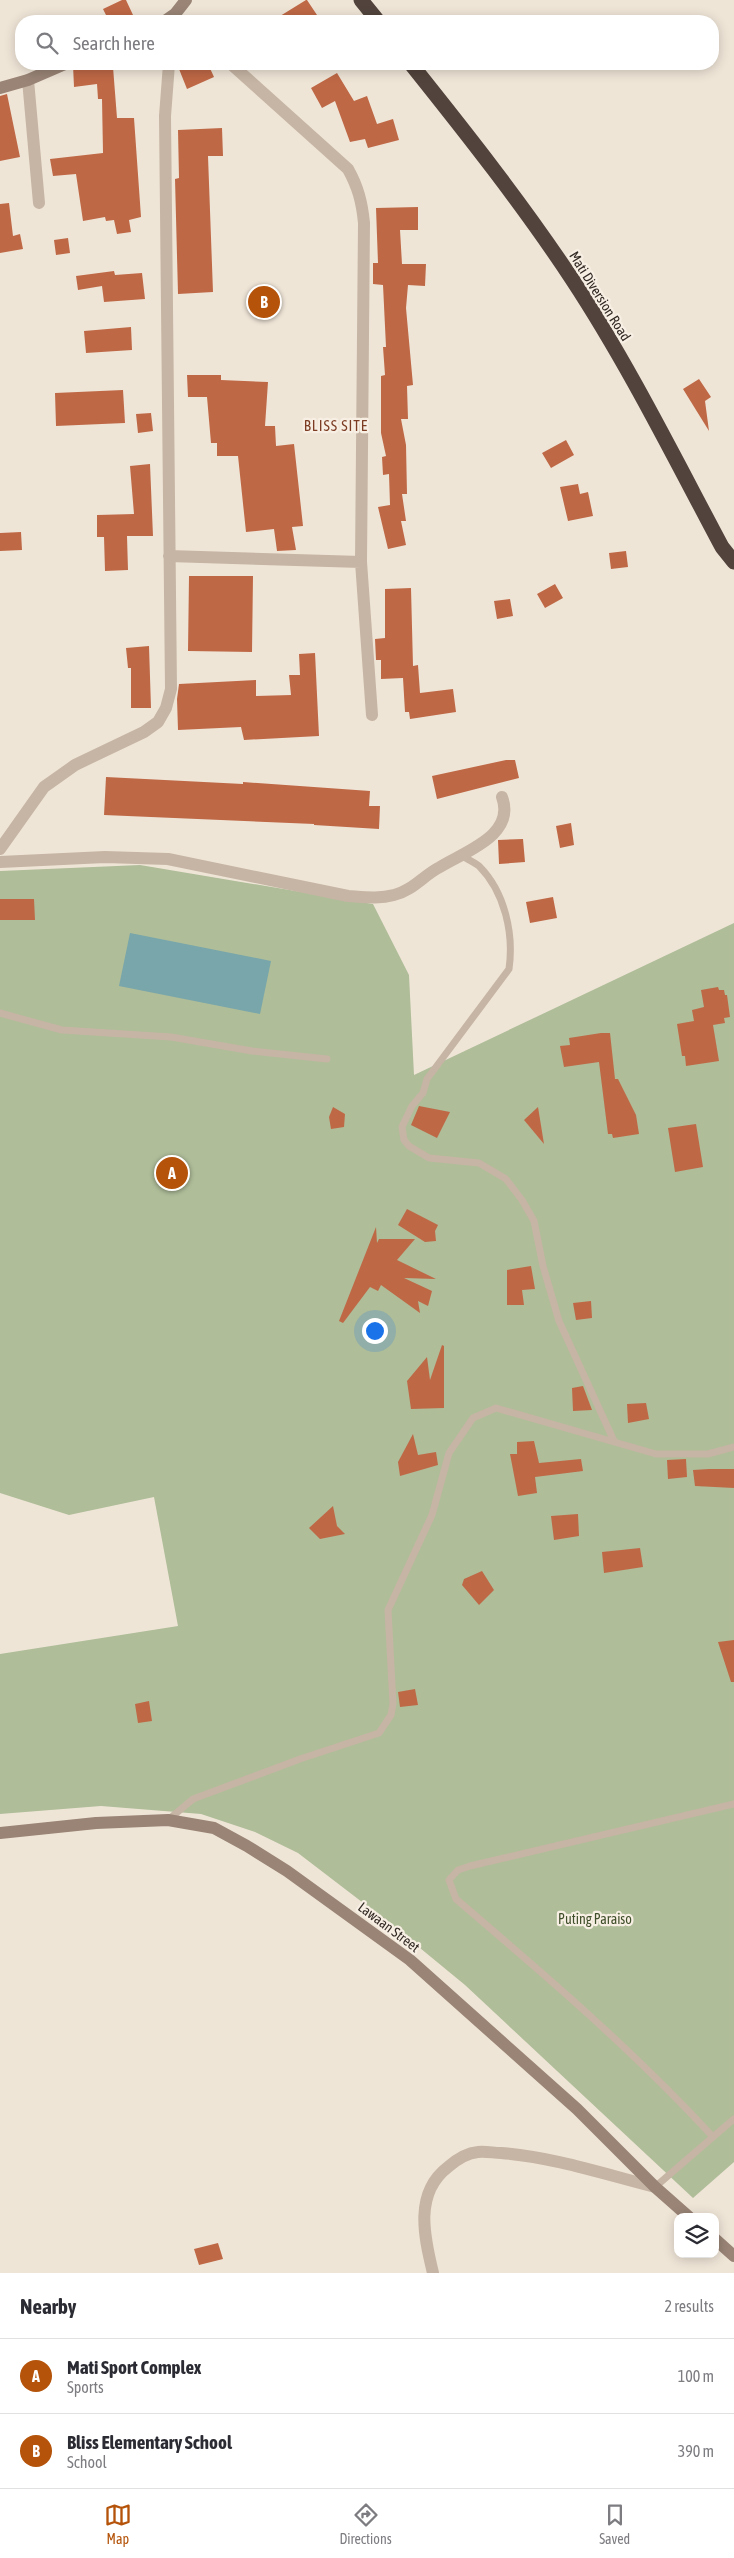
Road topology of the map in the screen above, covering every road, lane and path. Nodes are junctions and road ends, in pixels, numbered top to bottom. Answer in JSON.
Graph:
{"nodes":[{"id":1,"x":186,"y":0,"type":"edge"},
{"id":2,"x":361,"y":0,"type":"edge"},
{"id":3,"x":177,"y":15,"type":"edge"},
{"id":4,"x":373,"y":15,"type":"edge"},
{"id":5,"x":51,"y":70,"type":"edge"},
{"id":6,"x":169,"y":70,"type":"edge"},
{"id":7,"x":238,"y":70,"type":"edge"},
{"id":8,"x":416,"y":70,"type":"edge"},
{"id":9,"x":28,"y":80,"type":"junction"},
{"id":10,"x":0,"y":88,"type":"edge"},
{"id":11,"x":39,"y":204,"type":"dead end"},
{"id":12,"x":169,"y":556,"type":"junction"},
{"id":13,"x":361,"y":562,"type":"junction"},
{"id":14,"x":734,"y":562,"type":"edge"},
{"id":15,"x":372,"y":715,"type":"dead end"},
{"id":16,"x":502,"y":797,"type":"dead end"},
{"id":17,"x":0,"y":849,"type":"edge"},
{"id":18,"x":462,"y":856,"type":"junction"},
{"id":19,"x":0,"y":862,"type":"edge"},
{"id":20,"x":0,"y":1013,"type":"edge"},
{"id":21,"x":327,"y":1059,"type":"dead end"},
{"id":22,"x":614,"y":1441,"type":"junction"},
{"id":23,"x":734,"y":1447,"type":"edge"},
{"id":24,"x":734,"y":1804,"type":"edge"},
{"id":25,"x":168,"y":1820,"type":"junction"},
{"id":26,"x":0,"y":1833,"type":"edge"},
{"id":27,"x":734,"y":2119,"type":"edge"},
{"id":28,"x":713,"y":2137,"type":"junction"},
{"id":29,"x":654,"y":2187,"type":"junction"},
{"id":30,"x":684,"y":2213,"type":"edge"},
{"id":31,"x":719,"y":2243,"type":"edge"},
{"id":32,"x":734,"y":2256,"type":"edge"},
{"id":33,"x":432,"y":2273,"type":"edge"}],
"edges":[{"from":1,"to":3,"type":"street"},
{"from":2,"to":4,"type":"highway"},
{"from":5,"to":9,"type":"street"},
{"from":6,"to":12,"type":"street"},
{"from":7,"to":13,"type":"street"},
{"from":8,"to":14,"type":"highway","name":"Mati Diversion Road"},
{"from":9,"to":10,"type":"street"},
{"from":9,"to":11,"type":"street"},
{"from":12,"to":13,"type":"street"},
{"from":12,"to":17,"type":"street"},
{"from":13,"to":15,"type":"street"},
{"from":16,"to":18,"type":"street"},
{"from":18,"to":19,"type":"street"},
{"from":18,"to":22,"type":"lane"},
{"from":20,"to":21,"type":"lane"},
{"from":22,"to":23,"type":"lane"},
{"from":22,"to":25,"type":"lane"},
{"from":24,"to":28,"type":"lane"},
{"from":25,"to":26,"type":"street","name":"Lawaan Street"},
{"from":25,"to":29,"type":"street","name":"Lawaan Street"},
{"from":27,"to":28,"type":"lane"},
{"from":28,"to":29,"type":"lane"},
{"from":29,"to":30,"type":"street","name":"Lawaan Street"},
{"from":29,"to":33,"type":"street"},
{"from":31,"to":32,"type":"street"}]}
